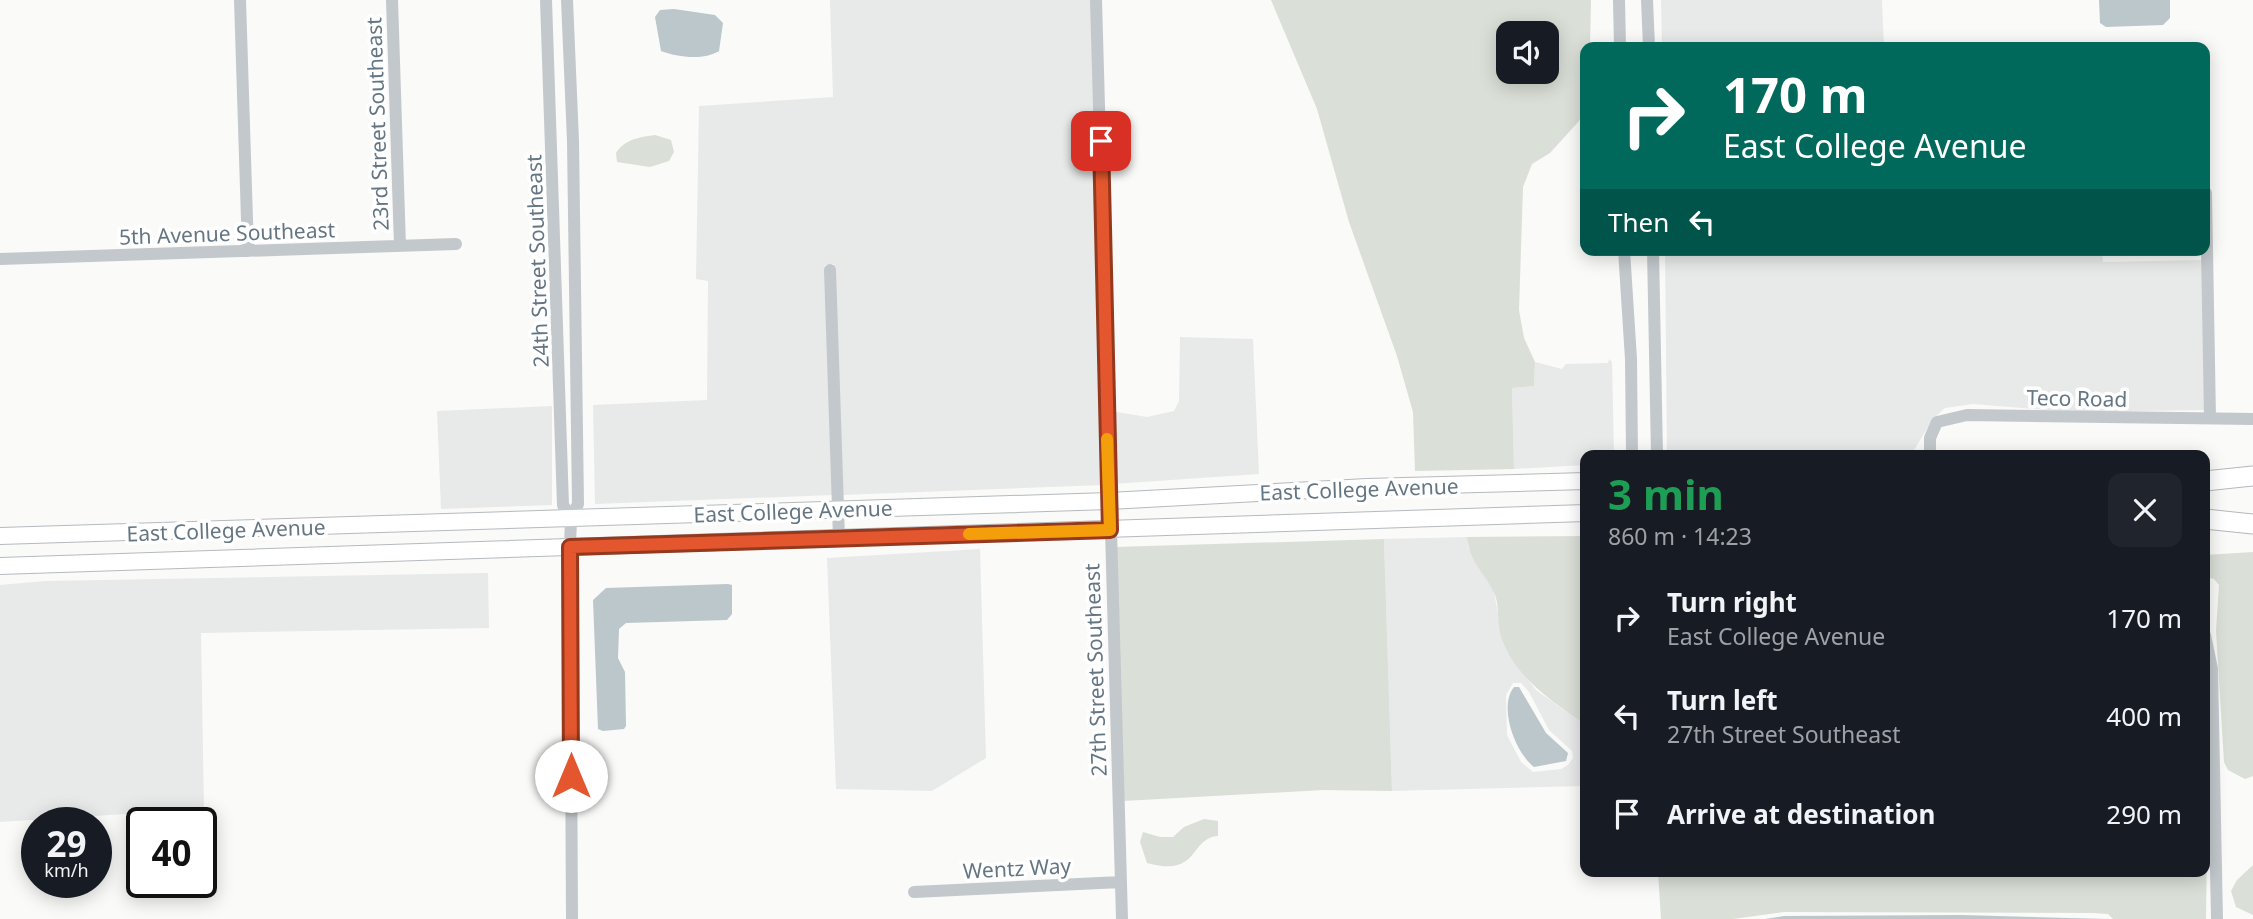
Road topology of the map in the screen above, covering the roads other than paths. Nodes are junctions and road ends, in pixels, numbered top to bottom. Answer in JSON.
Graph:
{"nodes":[{"id":1,"x":240,"y":0,"type":"edge"},
{"id":2,"x":392,"y":0,"type":"edge"},
{"id":3,"x":546,"y":0,"type":"edge"},
{"id":4,"x":568,"y":0,"type":"edge"},
{"id":5,"x":1096,"y":0,"type":"edge"},
{"id":6,"x":1619,"y":0,"type":"edge"},
{"id":7,"x":1647,"y":0,"type":"edge"},
{"id":8,"x":1620,"y":42,"type":"edge"},
{"id":9,"x":1648,"y":42,"type":"edge"},
{"id":10,"x":456,"y":244,"type":"dead end"},
{"id":11,"x":400,"y":246,"type":"junction"},
{"id":12,"x":248,"y":251,"type":"junction"},
{"id":13,"x":1624,"y":256,"type":"edge"},
{"id":14,"x":1653,"y":256,"type":"edge"},
{"id":15,"x":2207,"y":256,"type":"edge"},
{"id":16,"x":0,"y":259,"type":"edge"},
{"id":17,"x":830,"y":270,"type":"dead end"},
{"id":18,"x":2210,"y":418,"type":"junction"},
{"id":19,"x":2253,"y":419,"type":"edge"},
{"id":20,"x":1632,"y":450,"type":"edge"},
{"id":21,"x":1657,"y":450,"type":"edge"},
{"id":22,"x":1930,"y":450,"type":"edge"},
{"id":23,"x":2253,"y":476,"type":"edge"},
{"id":24,"x":1580,"y":481,"type":"edge"},
{"id":25,"x":2210,"y":481,"type":"edge"},
{"id":26,"x":2210,"y":482,"type":"edge"},
{"id":27,"x":2253,"y":485,"type":"edge"},
{"id":28,"x":1109,"y":501,"type":"junction"},
{"id":29,"x":838,"y":510,"type":"junction"},
{"id":30,"x":1580,"y":513,"type":"edge"},
{"id":31,"x":2253,"y":517,"type":"edge"},
{"id":32,"x":571,"y":518,"type":"junction"},
{"id":33,"x":2210,"y":518,"type":"edge"},
{"id":34,"x":2210,"y":519,"type":"edge"},
{"id":35,"x":2253,"y":524,"type":"edge"},
{"id":36,"x":1110,"y":530,"type":"junction"},
{"id":37,"x":0,"y":536,"type":"edge"},
{"id":38,"x":839,"y":538,"type":"junction"},
{"id":39,"x":570,"y":547,"type":"junction"},
{"id":40,"x":0,"y":566,"type":"edge"},
{"id":41,"x":2210,"y":656,"type":"edge"},
{"id":42,"x":1121,"y":882,"type":"junction"},
{"id":43,"x":914,"y":892,"type":"dead end"},
{"id":44,"x":572,"y":919,"type":"edge"},
{"id":45,"x":1122,"y":919,"type":"edge"},
{"id":46,"x":2217,"y":919,"type":"edge"}],
"edges":[{"from":1,"to":12,"type":"street"},
{"from":2,"to":11,"type":"street","name":"23rd Street Southeast"},
{"from":3,"to":32,"type":"street","name":"24th Street Southeast"},
{"from":4,"to":32,"type":"street","name":"24th Street Southeast"},
{"from":5,"to":28,"type":"street","name":"27th Street Southeast"},
{"from":6,"to":8,"type":"street"},
{"from":7,"to":9,"type":"street"},
{"from":10,"to":11,"type":"street","name":"5th Avenue Southeast"},
{"from":11,"to":12,"type":"street","name":"5th Avenue Southeast"},
{"from":12,"to":16,"type":"street","name":"5th Avenue Southeast"},
{"from":13,"to":20,"type":"street"},
{"from":14,"to":21,"type":"street"},
{"from":15,"to":18,"type":"street"},
{"from":17,"to":29,"type":"street"},
{"from":18,"to":19,"type":"street","name":"Teco Road"},
{"from":18,"to":22,"type":"street","name":"Teco Road"},
{"from":23,"to":25,"type":"highway"},
{"from":24,"to":28,"type":"main road","name":"East College Avenue"},
{"from":26,"to":27,"type":"main road"},
{"from":28,"to":29,"type":"main road","name":"East College Avenue"},
{"from":28,"to":36,"type":"street","name":"27th Street Southeast"},
{"from":29,"to":32,"type":"main road","name":"East College Avenue"},
{"from":29,"to":38,"type":"street"},
{"from":30,"to":36,"type":"main road","name":"East College Avenue"},
{"from":31,"to":33,"type":"main road"},
{"from":32,"to":37,"type":"main road","name":"East College Avenue"},
{"from":32,"to":39,"type":"street","name":"24th Street Southeast"},
{"from":34,"to":35,"type":"highway"},
{"from":36,"to":38,"type":"main road","name":"East College Avenue"},
{"from":36,"to":42,"type":"street","name":"27th Street Southeast"},
{"from":38,"to":39,"type":"main road","name":"East College Avenue"},
{"from":39,"to":40,"type":"main road","name":"East College Avenue"},
{"from":39,"to":44,"type":"street","name":"24th Street Southeast"},
{"from":41,"to":46,"type":"street"},
{"from":42,"to":43,"type":"street","name":"Wentz Way"},
{"from":42,"to":45,"type":"street","name":"27th Street Southeast"}]}
